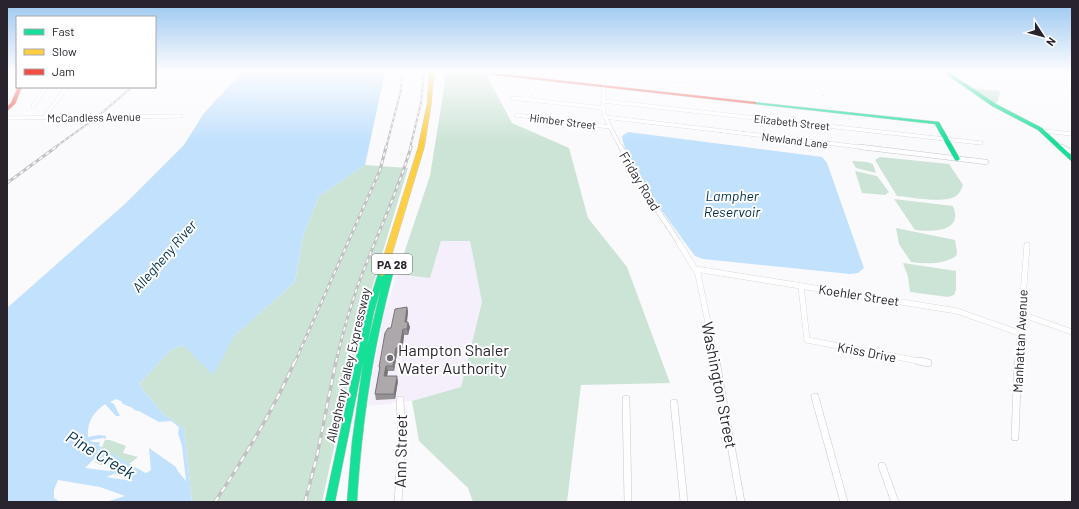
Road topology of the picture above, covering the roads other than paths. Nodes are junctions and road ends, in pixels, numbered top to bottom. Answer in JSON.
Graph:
{"nodes":[{"id":1,"x":17,"y":95,"type":"edge"},
{"id":2,"x":41,"y":95,"type":"edge"},
{"id":3,"x":61,"y":95,"type":"edge"},
{"id":4,"x":430,"y":95,"type":"edge"},
{"id":5,"x":436,"y":95,"type":"edge"},
{"id":6,"x":529,"y":95,"type":"edge"},
{"id":7,"x":603,"y":95,"type":"edge"},
{"id":8,"x":682,"y":95,"type":"edge"},
{"id":9,"x":979,"y":95,"type":"edge"},
{"id":10,"x":513,"y":98,"type":"dead end"},
{"id":11,"x":526,"y":99,"type":"junction"},
{"id":12,"x":603,"y":101,"type":"junction"},
{"id":13,"x":33,"y":106,"type":"dead end"},
{"id":14,"x":603,"y":108,"type":"junction"},
{"id":15,"x":7,"y":110,"type":"edge"},
{"id":16,"x":516,"y":115,"type":"dead end"},
{"id":17,"x":181,"y":116,"type":"dead end"},
{"id":18,"x":605,"y":117,"type":"junction"},
{"id":19,"x":7,"y":118,"type":"edge"},
{"id":20,"x":44,"y":118,"type":"junction"},
{"id":21,"x":610,"y":126,"type":"junction"},
{"id":22,"x":1044,"y":131,"type":"junction"},
{"id":23,"x":1072,"y":134,"type":"edge"},
{"id":24,"x":946,"y":139,"type":"junction"},
{"id":25,"x":981,"y":143,"type":"dead end"},
{"id":26,"x":1056,"y":144,"type":"junction"},
{"id":27,"x":1072,"y":152,"type":"edge"},
{"id":28,"x":957,"y":159,"type":"junction"},
{"id":29,"x":1072,"y":159,"type":"edge"},
{"id":30,"x":986,"y":162,"type":"dead end"},
{"id":31,"x":1027,"y":245,"type":"dead end"},
{"id":32,"x":696,"y":269,"type":"junction"},
{"id":33,"x":801,"y":286,"type":"junction"},
{"id":34,"x":1021,"y":314,"type":"junction"},
{"id":35,"x":1072,"y":332,"type":"edge"},
{"id":36,"x":1019,"y":334,"type":"junction"},
{"id":37,"x":928,"y":363,"type":"dead end"},
{"id":38,"x":814,"y":397,"type":"dead end"},
{"id":39,"x":626,"y":399,"type":"dead end"},
{"id":40,"x":400,"y":400,"type":"dead end"},
{"id":41,"x":674,"y":403,"type":"dead end"},
{"id":42,"x":1015,"y":437,"type":"dead end"},
{"id":43,"x":343,"y":438,"type":"junction"},
{"id":44,"x":882,"y":466,"type":"dead end"},
{"id":45,"x":330,"y":502,"type":"edge"},
{"id":46,"x":334,"y":502,"type":"edge"},
{"id":47,"x":352,"y":502,"type":"edge"},
{"id":48,"x":398,"y":502,"type":"edge"},
{"id":49,"x":628,"y":502,"type":"edge"},
{"id":50,"x":684,"y":502,"type":"edge"},
{"id":51,"x":741,"y":502,"type":"edge"},
{"id":52,"x":844,"y":502,"type":"edge"},
{"id":53,"x":895,"y":502,"type":"edge"}],
"edges":[{"from":1,"to":15,"type":"main road"},
{"from":2,"to":13,"type":"street"},
{"from":3,"to":20,"type":"street"},
{"from":4,"to":43,"type":"main road","name":"Allegheny Valley Expressway","number":"PA 28"},
{"from":5,"to":47,"type":"main road","name":"Allegheny Valley Expressway","number":"PA 28"},
{"from":6,"to":11,"type":"street"},
{"from":7,"to":12,"type":"street","name":"Friday Road"},
{"from":8,"to":24,"type":"main road"},
{"from":9,"to":22,"type":"main road"},
{"from":10,"to":11,"type":"street"},
{"from":11,"to":14,"type":"street"},
{"from":12,"to":14,"type":"street","name":"Friday Road"},
{"from":12,"to":24,"type":"street","name":"Elizabeth Street"},
{"from":14,"to":18,"type":"street","name":"Friday Road"},
{"from":16,"to":21,"type":"street","name":"Himber Street"},
{"from":17,"to":20,"type":"street","name":"McCandless Avenue"},
{"from":18,"to":21,"type":"street","name":"Friday Road"},
{"from":18,"to":28,"type":"street","name":"Newland Lane"},
{"from":19,"to":20,"type":"street","name":"McCandless Avenue"},
{"from":21,"to":32,"type":"street","name":"Friday Road"},
{"from":22,"to":23,"type":"street"},
{"from":22,"to":26,"type":"main road"},
{"from":24,"to":25,"type":"street","name":"Elizabeth Street"},
{"from":24,"to":28,"type":"main road"},
{"from":26,"to":27,"type":"street"},
{"from":26,"to":29,"type":"main road"},
{"from":28,"to":30,"type":"street","name":"Newland Lane"},
{"from":31,"to":34,"type":"street","name":"Manhattan Avenue"},
{"from":32,"to":33,"type":"street","name":"Koehler Street"},
{"from":32,"to":51,"type":"street","name":"Washington Street"},
{"from":33,"to":36,"type":"street","name":"Koehler Street"},
{"from":33,"to":37,"type":"street","name":"Kriss Drive"},
{"from":34,"to":35,"type":"street"},
{"from":34,"to":36,"type":"street","name":"Manhattan Avenue"},
{"from":36,"to":42,"type":"street","name":"Manhattan Avenue"},
{"from":38,"to":52,"type":"street"},
{"from":39,"to":49,"type":"street"},
{"from":40,"to":48,"type":"street","name":"Ann Street"},
{"from":41,"to":50,"type":"street"},
{"from":43,"to":45,"type":"main road","name":"Allegheny Valley Expressway","number":"PA 28"},
{"from":43,"to":46,"type":"main road"},
{"from":44,"to":53,"type":"street"}]}
